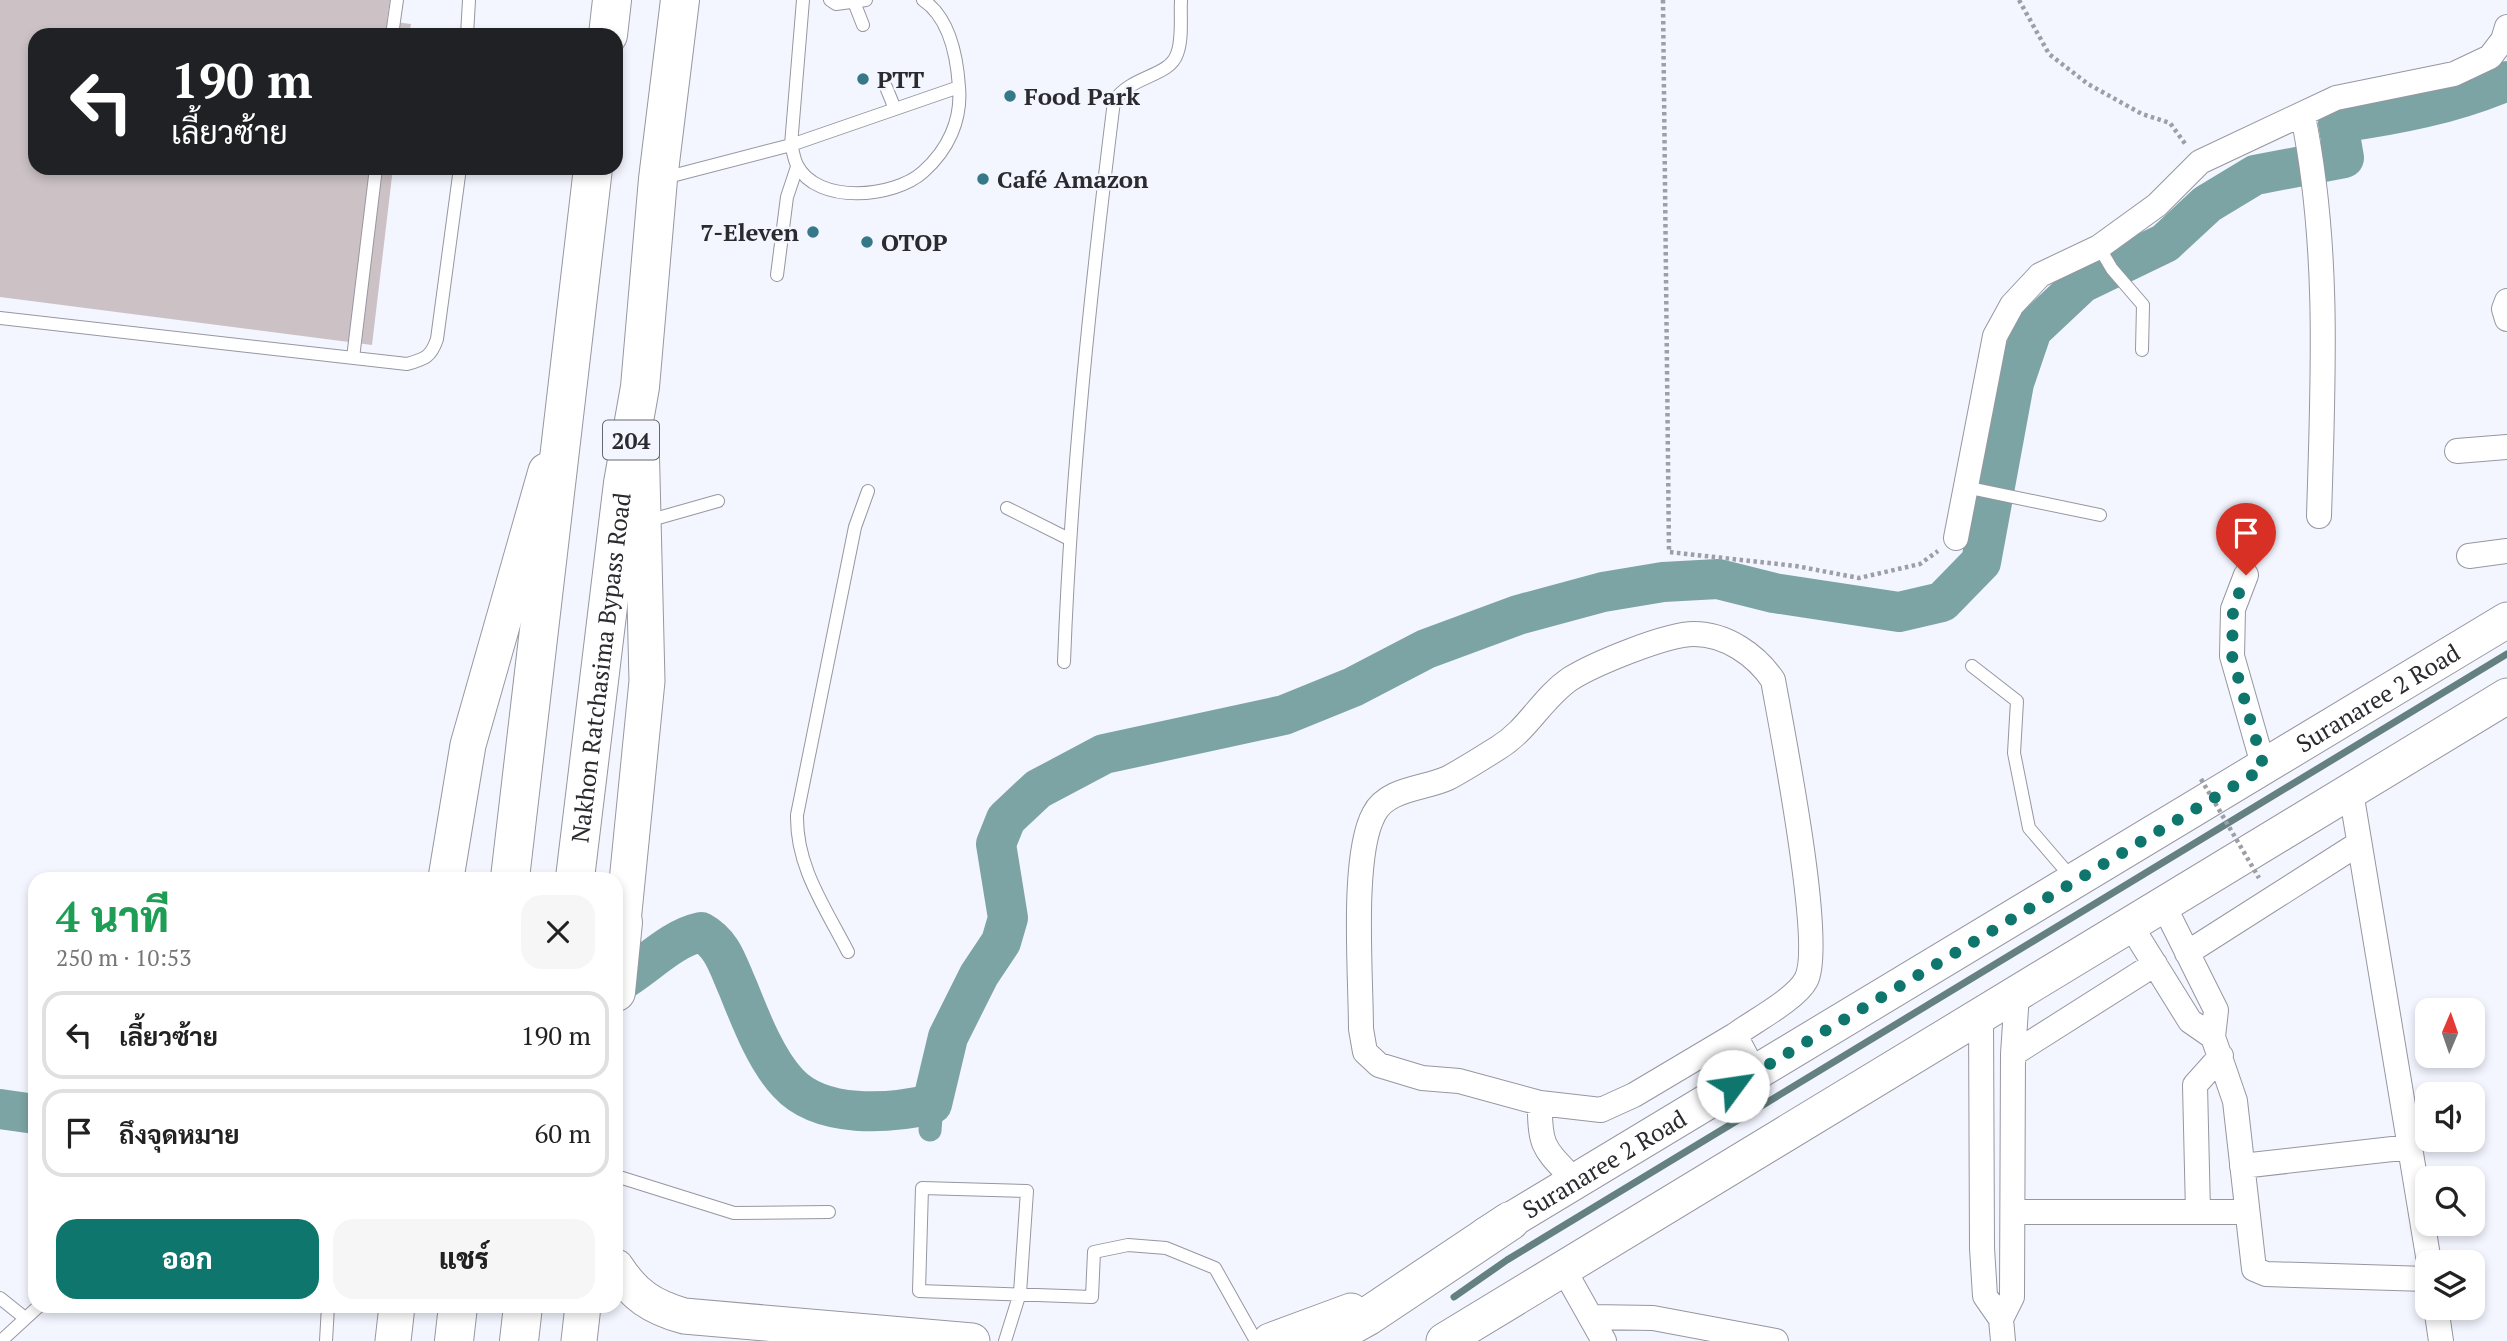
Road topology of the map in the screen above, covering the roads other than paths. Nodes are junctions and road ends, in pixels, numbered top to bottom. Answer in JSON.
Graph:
{"nodes":[{"id":1,"x":397,"y":0,"type":"edge"},
{"id":2,"x":468,"y":0,"type":"edge"},
{"id":3,"x":612,"y":0,"type":"edge"},
{"id":4,"x":680,"y":0,"type":"edge"},
{"id":5,"x":803,"y":0,"type":"edge"},
{"id":6,"x":830,"y":0,"type":"edge"},
{"id":7,"x":923,"y":0,"type":"edge"},
{"id":8,"x":1181,"y":0,"type":"edge"},
{"id":9,"x":860,"y":1,"type":"edge"},
{"id":10,"x":863,"y":25,"type":"dead end"},
{"id":11,"x":2507,"y":27,"type":"edge"},
{"id":12,"x":393,"y":28,"type":"edge"},
{"id":13,"x":467,"y":28,"type":"edge"},
{"id":14,"x":609,"y":28,"type":"edge"},
{"id":15,"x":886,"y":87,"type":"dead end"},
{"id":16,"x":959,"y":87,"type":"junction"},
{"id":17,"x":895,"y":109,"type":"junction"},
{"id":18,"x":2304,"y":116,"type":"junction"},
{"id":19,"x":791,"y":145,"type":"junction"},
{"id":20,"x":797,"y":167,"type":"junction"},
{"id":21,"x":375,"y":175,"type":"edge"},
{"id":22,"x":459,"y":175,"type":"edge"},
{"id":23,"x":592,"y":175,"type":"edge"},
{"id":24,"x":658,"y":179,"type":"junction"},
{"id":25,"x":2098,"y":247,"type":"junction"},
{"id":26,"x":777,"y":275,"type":"dead end"},
{"id":27,"x":2507,"y":301,"type":"edge"},
{"id":28,"x":0,"y":318,"type":"edge"},
{"id":29,"x":2507,"y":319,"type":"edge"},
{"id":30,"x":2142,"y":350,"type":"dead end"},
{"id":31,"x":353,"y":358,"type":"junction"},
{"id":32,"x":640,"y":387,"type":"junction"},
{"id":33,"x":570,"y":390,"type":"junction"},
{"id":34,"x":2507,"y":447,"type":"edge"},
{"id":35,"x":2457,"y":451,"type":"dead end"},
{"id":36,"x":1973,"y":490,"type":"junction"},
{"id":37,"x":868,"y":491,"type":"dead end"},
{"id":38,"x":719,"y":501,"type":"dead end"},
{"id":39,"x":1007,"y":508,"type":"dead end"},
{"id":40,"x":2100,"y":515,"type":"dead end"},
{"id":41,"x":2319,"y":516,"type":"dead end"},
{"id":42,"x":644,"y":522,"type":"junction"},
{"id":43,"x":1956,"y":538,"type":"road end"},
{"id":44,"x":1069,"y":539,"type":"junction"},
{"id":45,"x":2507,"y":551,"type":"edge"},
{"id":46,"x":2469,"y":556,"type":"dead end"},
{"id":47,"x":2246,"y":575,"type":"dead end"},
{"id":48,"x":2507,"y":620,"type":"edge"},
{"id":49,"x":1064,"y":662,"type":"dead end"},
{"id":50,"x":1972,"y":666,"type":"dead end"},
{"id":51,"x":2507,"y":696,"type":"edge"},
{"id":52,"x":2264,"y":768,"type":"junction"},
{"id":53,"x":2351,"y":792,"type":"junction"},
{"id":54,"x":2358,"y":844,"type":"junction"},
{"id":55,"x":447,"y":872,"type":"edge"},
{"id":56,"x":511,"y":872,"type":"edge"},
{"id":57,"x":576,"y":872,"type":"edge"},
{"id":58,"x":2075,"y":881,"type":"junction"},
{"id":59,"x":2164,"y":905,"type":"junction"},
{"id":60,"x":623,"y":922,"type":"edge"},
{"id":61,"x":2131,"y":926,"type":"junction"},
{"id":62,"x":848,"y":952,"type":"dead end"},
{"id":63,"x":2187,"y":953,"type":"junction"},
{"id":64,"x":2155,"y":964,"type":"junction"},
{"id":65,"x":2017,"y":994,"type":"junction"},
{"id":66,"x":1981,"y":1016,"type":"junction"},
{"id":67,"x":1735,"y":1035,"type":"junction"},
{"id":68,"x":2217,"y":1046,"type":"junction"},
{"id":69,"x":2013,"y":1054,"type":"junction"},
{"id":70,"x":1755,"y":1073,"type":"junction"},
{"id":71,"x":1540,"y":1103,"type":"junction"},
{"id":72,"x":2410,"y":1147,"type":"junction"},
{"id":73,"x":2242,"y":1166,"type":"junction"},
{"id":74,"x":623,"y":1179,"type":"edge"},
{"id":75,"x":1575,"y":1181,"type":"junction"},
{"id":76,"x":829,"y":1212,"type":"dead end"},
{"id":77,"x":2013,"y":1212,"type":"junction"},
{"id":78,"x":2198,"y":1212,"type":"junction"},
{"id":79,"x":2246,"y":1212,"type":"junction"},
{"id":80,"x":1510,"y":1222,"type":"junction"},
{"id":81,"x":2427,"y":1250,"type":"edge"},
{"id":82,"x":1564,"y":1270,"type":"junction"},
{"id":83,"x":623,"y":1277,"type":"edge"},
{"id":84,"x":2415,"y":1279,"type":"edge"},
{"id":85,"x":1020,"y":1293,"type":"junction"},
{"id":86,"x":0,"y":1298,"type":"edge"},
{"id":87,"x":31,"y":1313,"type":"edge"},
{"id":88,"x":328,"y":1313,"type":"edge"},
{"id":89,"x":396,"y":1313,"type":"edge"},
{"id":90,"x":457,"y":1313,"type":"edge"},
{"id":91,"x":522,"y":1313,"type":"edge"},
{"id":92,"x":582,"y":1313,"type":"edge"},
{"id":93,"x":1487,"y":1316,"type":"junction"},
{"id":94,"x":1592,"y":1317,"type":"junction"},
{"id":95,"x":25,"y":1318,"type":"junction"},
{"id":96,"x":2438,"y":1320,"type":"edge"},
{"id":97,"x":2002,"y":1330,"type":"edge"},
{"id":98,"x":889,"y":1334,"type":"junction"},
{"id":99,"x":1,"y":1341,"type":"edge"},
{"id":100,"x":326,"y":1341,"type":"edge"},
{"id":101,"x":393,"y":1341,"type":"edge"},
{"id":102,"x":454,"y":1341,"type":"edge"},
{"id":103,"x":519,"y":1341,"type":"edge"},
{"id":104,"x":579,"y":1341,"type":"edge"},
{"id":105,"x":833,"y":1341,"type":"edge"},
{"id":106,"x":972,"y":1341,"type":"edge"},
{"id":107,"x":1005,"y":1341,"type":"edge"},
{"id":108,"x":1256,"y":1341,"type":"edge"},
{"id":109,"x":1270,"y":1341,"type":"edge"},
{"id":110,"x":1323,"y":1341,"type":"edge"},
{"id":111,"x":1444,"y":1341,"type":"edge"},
{"id":112,"x":1458,"y":1341,"type":"edge"},
{"id":113,"x":1604,"y":1341,"type":"edge"},
{"id":114,"x":1776,"y":1341,"type":"edge"},
{"id":115,"x":2441,"y":1341,"type":"edge"}],
"edges":[{"from":1,"to":12,"type":"lane"},
{"from":2,"to":13,"type":"lane"},
{"from":3,"to":14,"type":"highway"},
{"from":4,"to":24,"type":"highway","name":"Nakhon Ratchasima Bypass Road","number":"204"},
{"from":5,"to":19,"type":"lane"},
{"from":6,"to":9,"type":"lane"},
{"from":7,"to":16,"type":"lane"},
{"from":8,"to":44,"type":"lane"},
{"from":9,"to":10,"type":"lane"},
{"from":11,"to":18,"type":"street"},
{"from":15,"to":17,"type":"lane"},
{"from":16,"to":17,"type":"lane"},
{"from":16,"to":20,"type":"lane"},
{"from":17,"to":19,"type":"lane"},
{"from":18,"to":25,"type":"street"},
{"from":18,"to":41,"type":"street"},
{"from":19,"to":20,"type":"lane"},
{"from":19,"to":24,"type":"lane"},
{"from":20,"to":26,"type":"lane"},
{"from":21,"to":31,"type":"lane"},
{"from":22,"to":31,"type":"lane"},
{"from":23,"to":33,"type":"highway"},
{"from":24,"to":32,"type":"highway","name":"Nakhon Ratchasima Bypass Road","number":"204"},
{"from":25,"to":30,"type":"lane"},
{"from":25,"to":36,"type":"street"},
{"from":27,"to":29,"type":"street"},
{"from":28,"to":31,"type":"lane"},
{"from":32,"to":42,"type":"main road"},
{"from":32,"to":57,"type":"highway","name":"Nakhon Ratchasima Bypass Road","number":"204"},
{"from":33,"to":55,"type":"main road"},
{"from":33,"to":56,"type":"highway"},
{"from":34,"to":35,"type":"street"},
{"from":36,"to":40,"type":"lane"},
{"from":36,"to":43,"type":"street"},
{"from":37,"to":62,"type":"lane"},
{"from":38,"to":42,"type":"lane"},
{"from":39,"to":44,"type":"lane"},
{"from":42,"to":60,"type":"main road"},
{"from":44,"to":49,"type":"lane"},
{"from":45,"to":46,"type":"street"},
{"from":47,"to":52,"type":"street"},
{"from":48,"to":52,"type":"main road","name":"Suranaree 2 Road"},
{"from":50,"to":58,"type":"lane"},
{"from":51,"to":53,"type":"main road"},
{"from":52,"to":58,"type":"main road","name":"Suranaree 2 Road"},
{"from":53,"to":54,"type":"street"},
{"from":53,"to":59,"type":"main road"},
{"from":54,"to":63,"type":"street"},
{"from":54,"to":72,"type":"street"},
{"from":58,"to":70,"type":"main road","name":"Suranaree 2 Road"},
{"from":59,"to":61,"type":"main road"},
{"from":59,"to":63,"type":"street"},
{"from":61,"to":64,"type":"street"},
{"from":61,"to":65,"type":"main road"},
{"from":63,"to":68,"type":"street"},
{"from":64,"to":68,"type":"street"},
{"from":64,"to":69,"type":"street"},
{"from":65,"to":66,"type":"main road"},
{"from":65,"to":69,"type":"street"},
{"from":66,"to":82,"type":"main road"},
{"from":66,"to":97,"type":"street"},
{"from":67,"to":70,"type":"street"},
{"from":67,"to":71,"type":"street"},
{"from":67,"to":71,"type":"street"},
{"from":68,"to":73,"type":"street"},
{"from":68,"to":78,"type":"street"},
{"from":69,"to":77,"type":"street"},
{"from":70,"to":75,"type":"main road","name":"Suranaree 2 Road"},
{"from":71,"to":75,"type":"street"},
{"from":72,"to":73,"type":"street"},
{"from":72,"to":81,"type":"street"},
{"from":73,"to":79,"type":"street"},
{"from":74,"to":76,"type":"lane"},
{"from":75,"to":80,"type":"main road","name":"Suranaree 2 Road"},
{"from":77,"to":78,"type":"street"},
{"from":77,"to":97,"type":"street"},
{"from":78,"to":79,"type":"street"},
{"from":79,"to":84,"type":"street"},
{"from":80,"to":109,"type":"main road","name":"Suranaree 2 Road"},
{"from":80,"to":110,"type":"highway"},
{"from":82,"to":93,"type":"main road"},
{"from":82,"to":94,"type":"street"},
{"from":83,"to":98,"type":"main road"},
{"from":85,"to":85,"type":"lane"},
{"from":85,"to":107,"type":"lane"},
{"from":85,"to":108,"type":"lane"},
{"from":86,"to":95,"type":"lane"},
{"from":87,"to":95,"type":"lane"},
{"from":88,"to":100,"type":"lane"},
{"from":89,"to":101,"type":"main road"},
{"from":90,"to":102,"type":"highway"},
{"from":91,"to":103,"type":"highway"},
{"from":92,"to":104,"type":"main road"},
{"from":93,"to":111,"type":"main road"},
{"from":93,"to":112,"type":"street"},
{"from":94,"to":113,"type":"street"},
{"from":94,"to":114,"type":"street"},
{"from":95,"to":99,"type":"lane"},
{"from":96,"to":115,"type":"street"},
{"from":98,"to":105,"type":"main road"},
{"from":98,"to":106,"type":"main road"}]}
